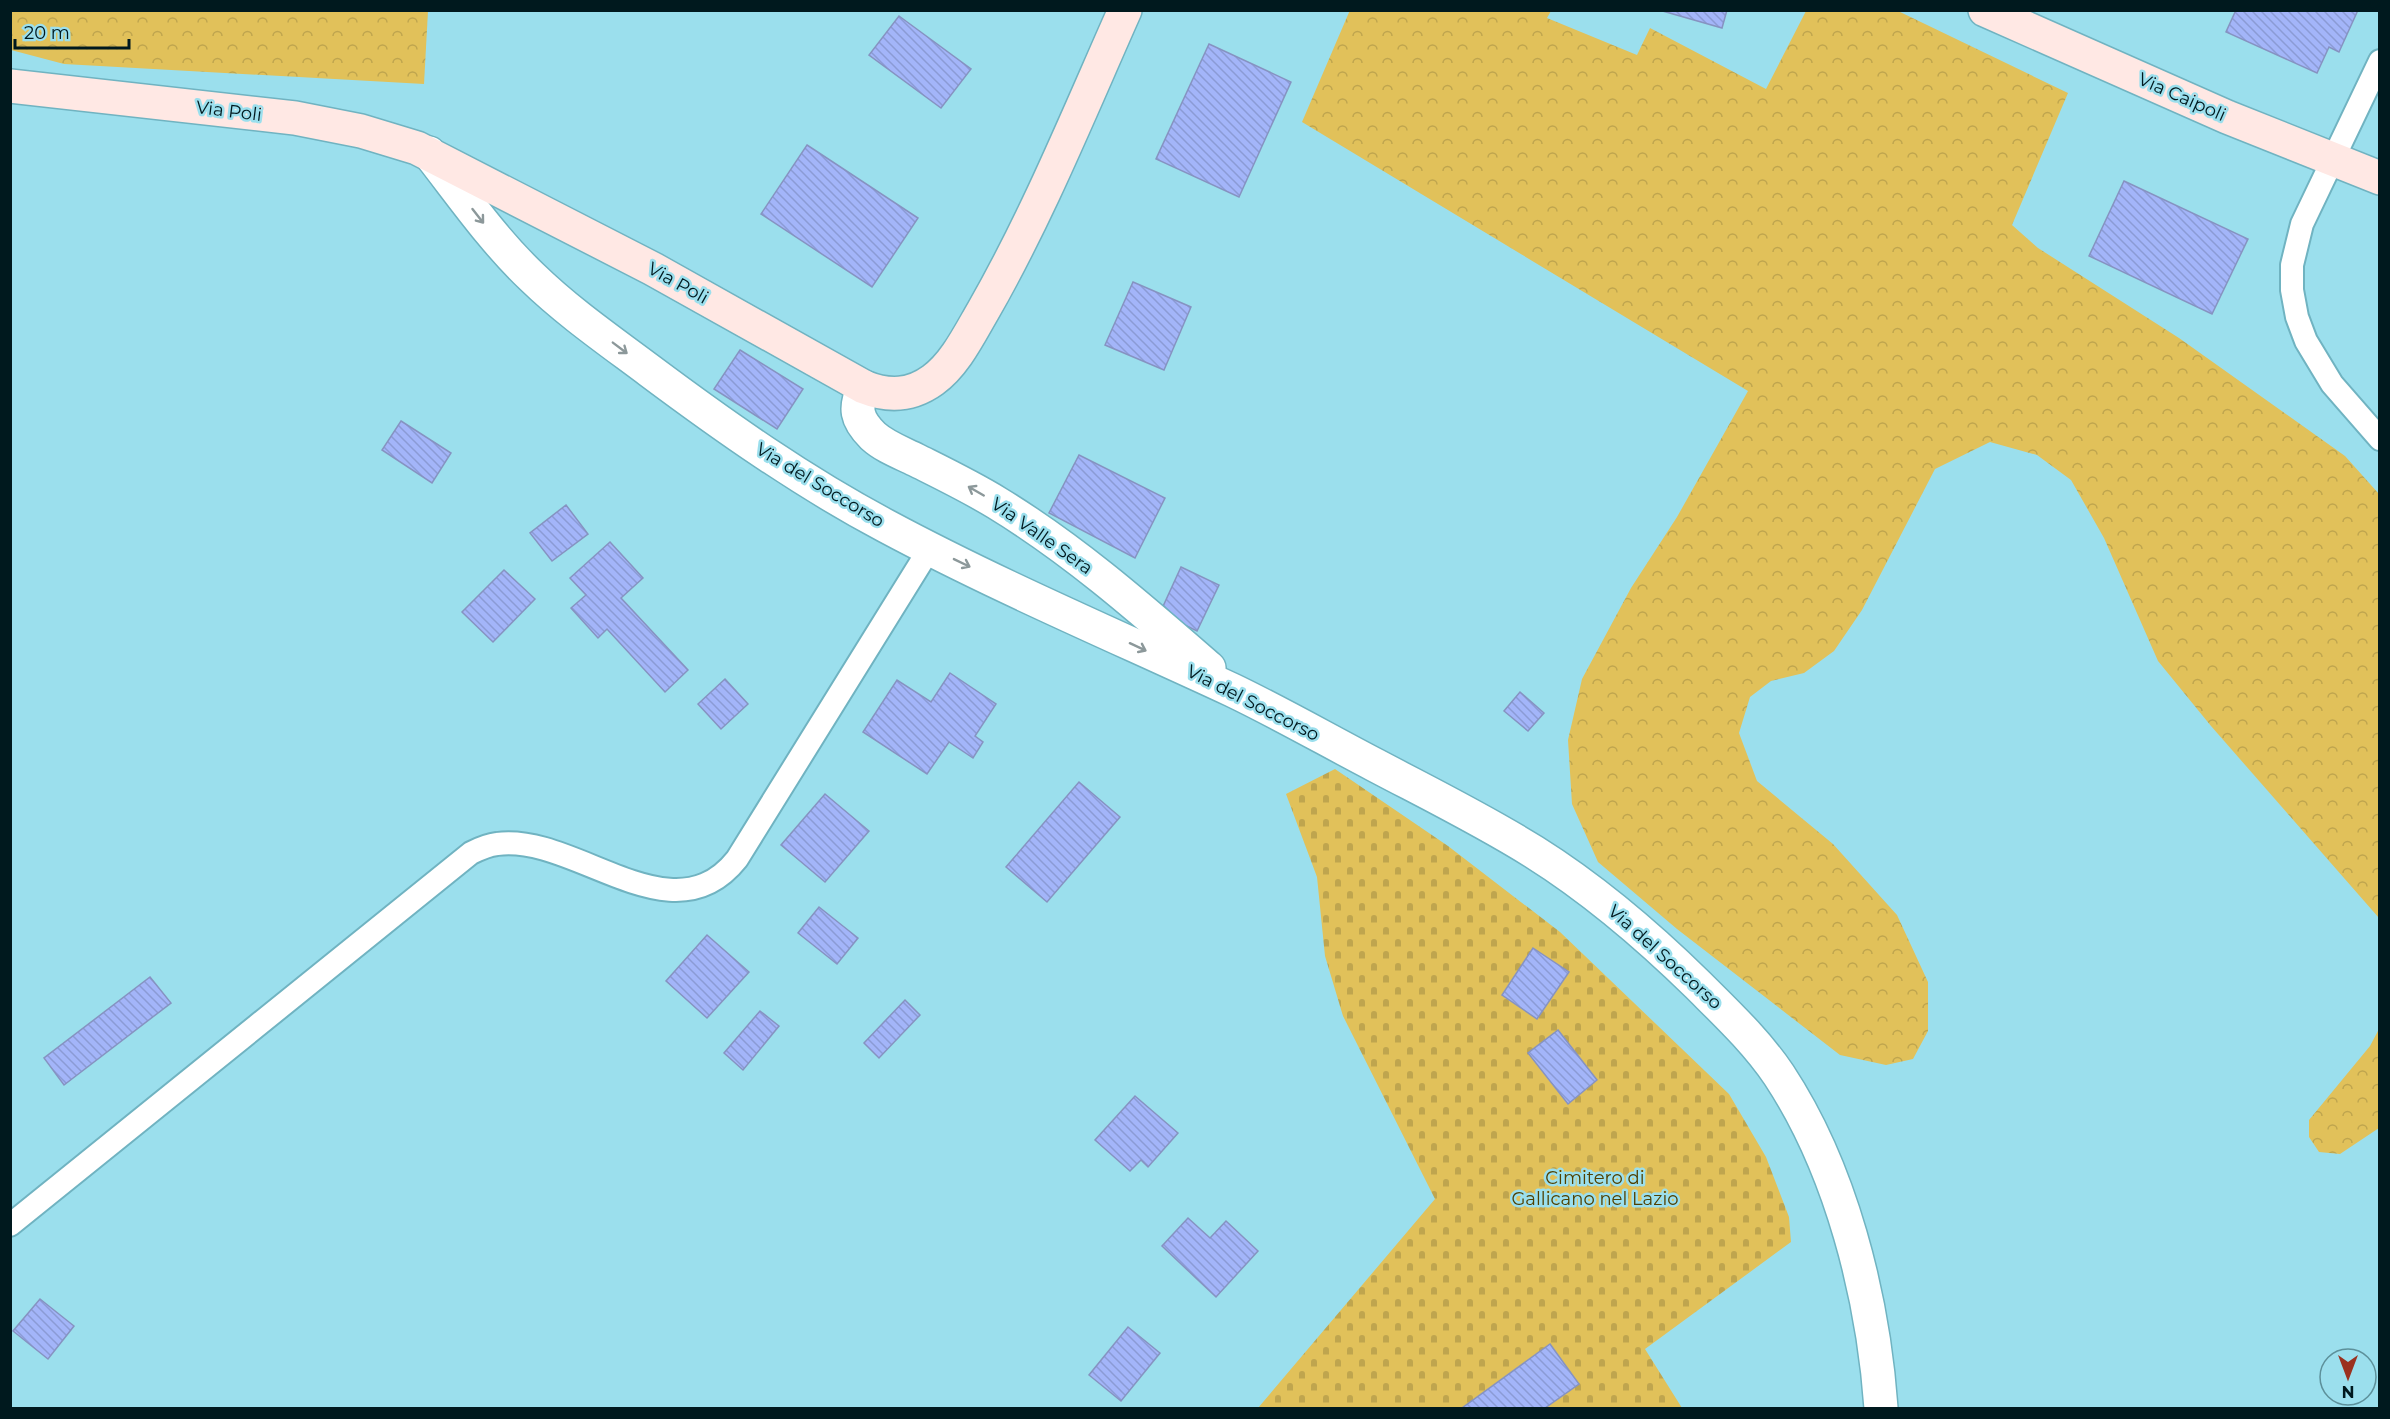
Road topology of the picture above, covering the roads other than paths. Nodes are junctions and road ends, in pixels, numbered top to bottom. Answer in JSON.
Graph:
{"nodes":[{"id":1,"x":1125,"y":10,"type":"edge"},
{"id":2,"x":1985,"y":10,"type":"edge"},
{"id":3,"x":2379,"y":61,"type":"edge"},
{"id":4,"x":10,"y":86,"type":"edge"},
{"id":5,"x":429,"y":153,"type":"junction"},
{"id":6,"x":2332,"y":160,"type":"junction"},
{"id":7,"x":2379,"y":178,"type":"edge"},
{"id":8,"x":864,"y":387,"type":"junction"},
{"id":9,"x":2379,"y":439,"type":"edge"},
{"id":10,"x":930,"y":548,"type":"junction"},
{"id":11,"x":1238,"y":693,"type":"junction"},
{"id":12,"x":10,"y":1225,"type":"edge"},
{"id":13,"x":1881,"y":1408,"type":"edge"}],
"edges":[{"from":1,"to":8,"type":"street","name":"Via Poli"},
{"from":2,"to":6,"type":"street","name":"Via Caipoli"},
{"from":3,"to":6,"type":"lane"},
{"from":4,"to":5,"type":"street","name":"Via Poli"},
{"from":5,"to":8,"type":"street","name":"Via Poli"},
{"from":5,"to":10,"type":"street","name":"Via del Soccorso","one_way":true},
{"from":6,"to":7,"type":"street","name":"Via Caipoli"},
{"from":6,"to":9,"type":"lane"},
{"from":11,"to":8,"type":"street","name":"Via Valle Sera","one_way":true},
{"from":10,"to":11,"type":"street","name":"Via del Soccorso","one_way":true},
{"from":10,"to":12,"type":"lane"},
{"from":11,"to":13,"type":"street","name":"Via del Soccorso"}]}
